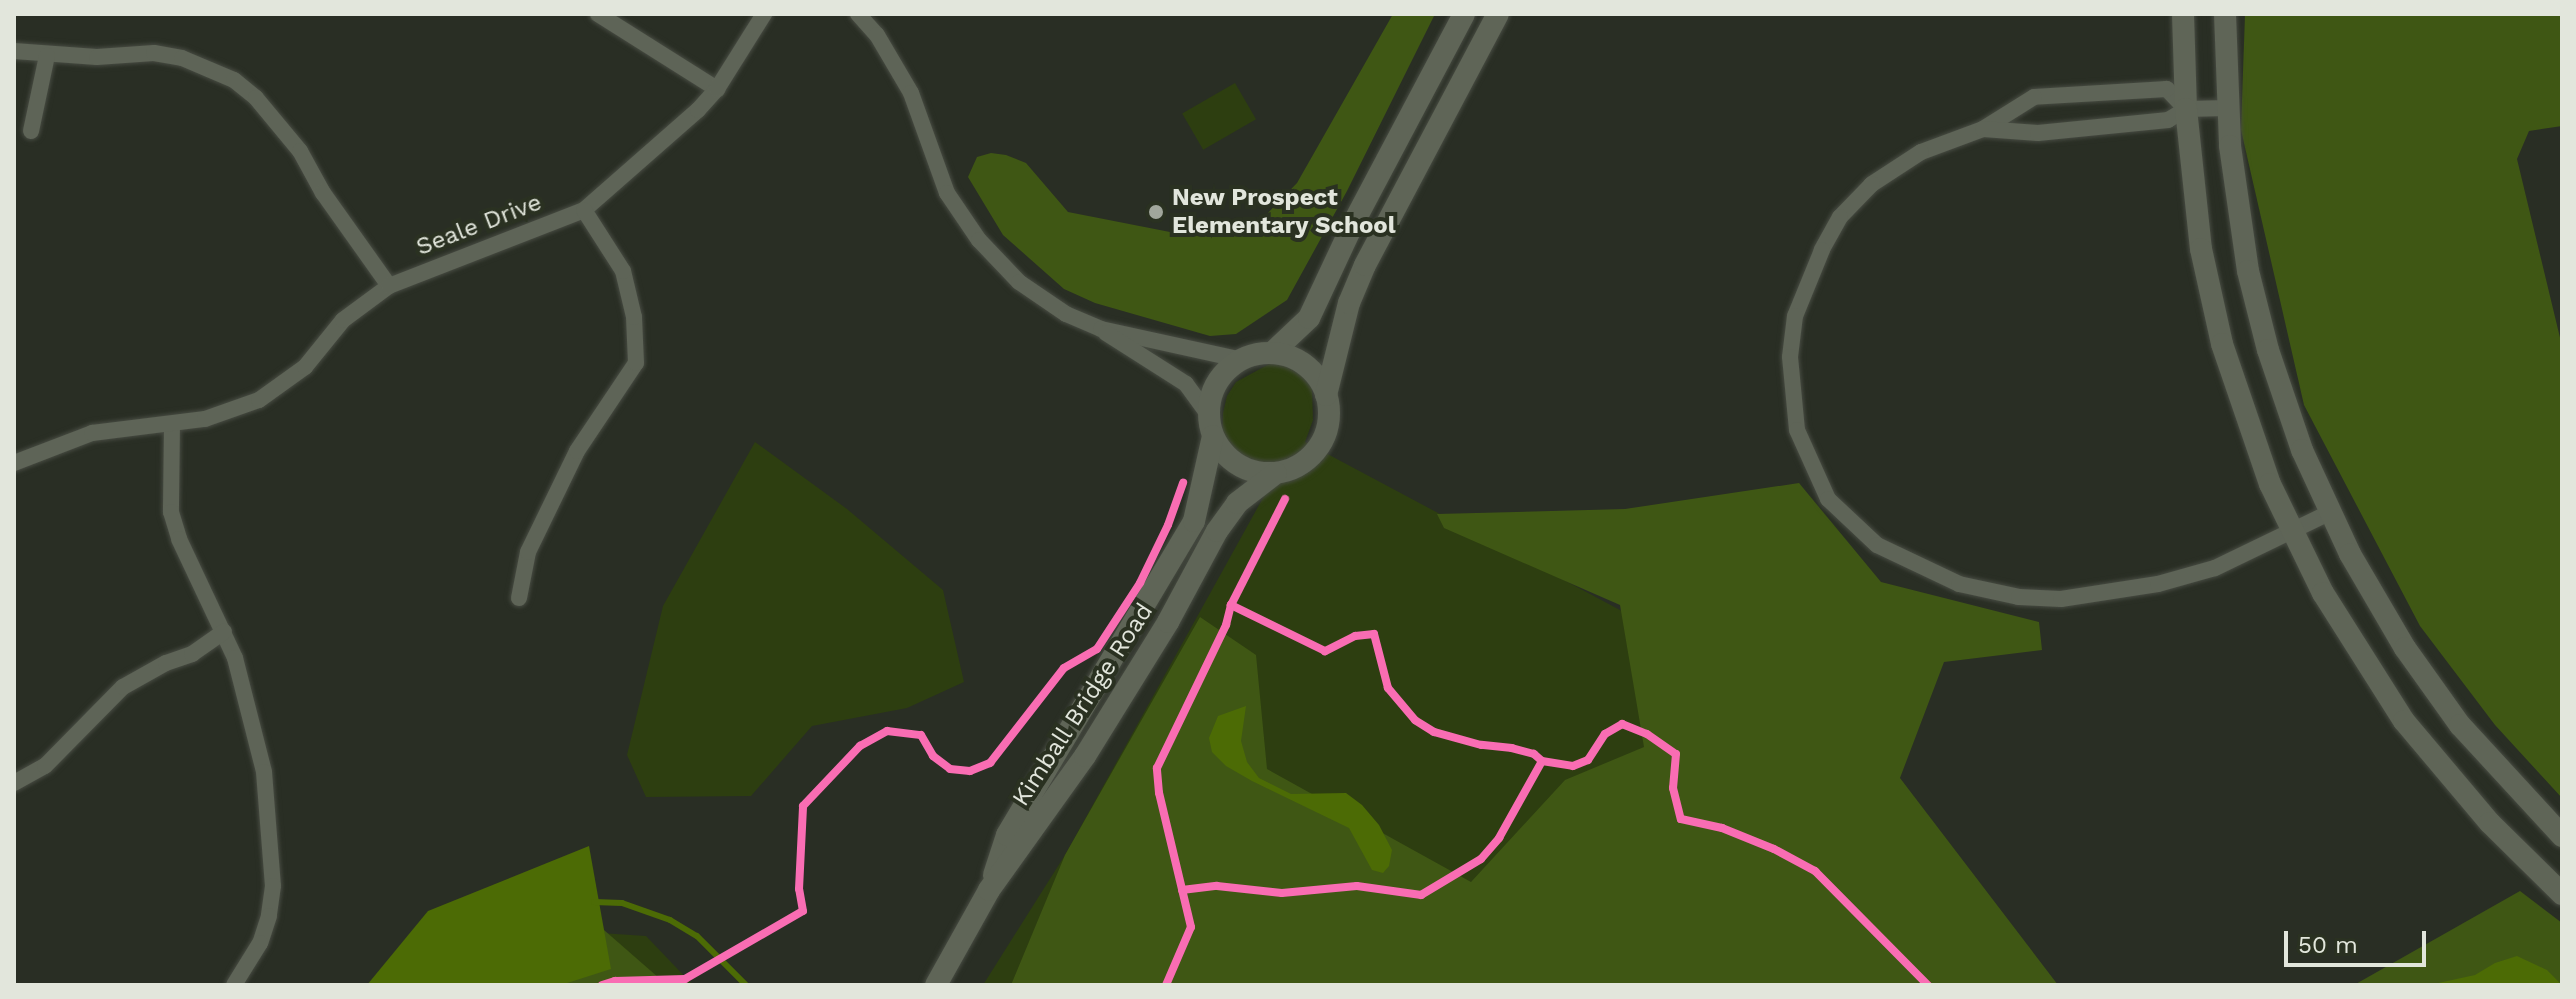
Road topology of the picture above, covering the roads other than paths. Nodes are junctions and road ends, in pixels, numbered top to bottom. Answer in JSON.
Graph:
{"nodes":[{"id":1,"x":598,"y":14,"type":"edge"},
{"id":2,"x":764,"y":14,"type":"edge"},
{"id":3,"x":858,"y":14,"type":"edge"},
{"id":4,"x":1464,"y":14,"type":"edge"},
{"id":5,"x":1498,"y":14,"type":"edge"},
{"id":6,"x":2183,"y":14,"type":"edge"},
{"id":7,"x":2225,"y":14,"type":"edge"},
{"id":8,"x":14,"y":51,"type":"edge"},
{"id":9,"x":47,"y":56,"type":"junction"},
{"id":10,"x":717,"y":89,"type":"junction"},
{"id":11,"x":2228,"y":108,"type":"junction"},
{"id":12,"x":2186,"y":109,"type":"junction"},
{"id":13,"x":1983,"y":129,"type":"junction"},
{"id":14,"x":31,"y":131,"type":"dead end"},
{"id":15,"x":584,"y":210,"type":"junction"},
{"id":16,"x":389,"y":286,"type":"junction"},
{"id":17,"x":1101,"y":329,"type":"junction"},
{"id":18,"x":1272,"y":353,"type":"junction"},
{"id":19,"x":1242,"y":360,"type":"junction"},
{"id":20,"x":1326,"y":395,"type":"junction"},
{"id":21,"x":172,"y":424,"type":"junction"},
{"id":22,"x":1211,"y":426,"type":"junction"},
{"id":23,"x":14,"y":463,"type":"edge"},
{"id":24,"x":1276,"y":473,"type":"junction"},
{"id":25,"x":2329,"y":513,"type":"junction"},
{"id":26,"x":2292,"y":532,"type":"junction"},
{"id":27,"x":519,"y":598,"type":"dead end"},
{"id":28,"x":224,"y":632,"type":"junction"},
{"id":29,"x":14,"y":783,"type":"edge"},
{"id":30,"x":2562,"y":836,"type":"edge"},
{"id":31,"x":989,"y":890,"type":"junction"},
{"id":32,"x":2562,"y":894,"type":"edge"},
{"id":33,"x":234,"y":985,"type":"edge"},
{"id":34,"x":936,"y":985,"type":"edge"}],
"edges":[{"from":1,"to":10,"type":"street"},
{"from":2,"to":10,"type":"street","name":"Seale Drive"},
{"from":3,"to":17,"type":"street"},
{"from":4,"to":18,"type":"street"},
{"from":5,"to":20,"type":"street"},
{"from":6,"to":12,"type":"street"},
{"from":7,"to":11,"type":"street"},
{"from":8,"to":9,"type":"street"},
{"from":9,"to":14,"type":"street"},
{"from":9,"to":16,"type":"street"},
{"from":10,"to":15,"type":"street","name":"Seale Drive"},
{"from":11,"to":12,"type":"street"},
{"from":11,"to":25,"type":"street"},
{"from":12,"to":13,"type":"street"},
{"from":12,"to":13,"type":"street"},
{"from":12,"to":26,"type":"street"},
{"from":13,"to":26,"type":"street"},
{"from":15,"to":16,"type":"street","name":"Seale Drive"},
{"from":15,"to":27,"type":"street"},
{"from":16,"to":21,"type":"street","name":"Seale Drive"},
{"from":17,"to":19,"type":"street"},
{"from":17,"to":22,"type":"street"},
{"from":18,"to":19,"type":"street"},
{"from":18,"to":20,"type":"street"},
{"from":19,"to":22,"type":"street"},
{"from":20,"to":24,"type":"street"},
{"from":21,"to":23,"type":"street","name":"Seale Drive"},
{"from":21,"to":28,"type":"street"},
{"from":22,"to":24,"type":"street"},
{"from":22,"to":31,"type":"street","name":"Kimball Bridge Road"},
{"from":24,"to":31,"type":"street","name":"Kimball Bridge Road"},
{"from":25,"to":26,"type":"street"},
{"from":25,"to":30,"type":"street"},
{"from":26,"to":32,"type":"street"},
{"from":28,"to":29,"type":"street"},
{"from":28,"to":33,"type":"street"},
{"from":31,"to":34,"type":"street","name":"Kimball Bridge Road"}]}
